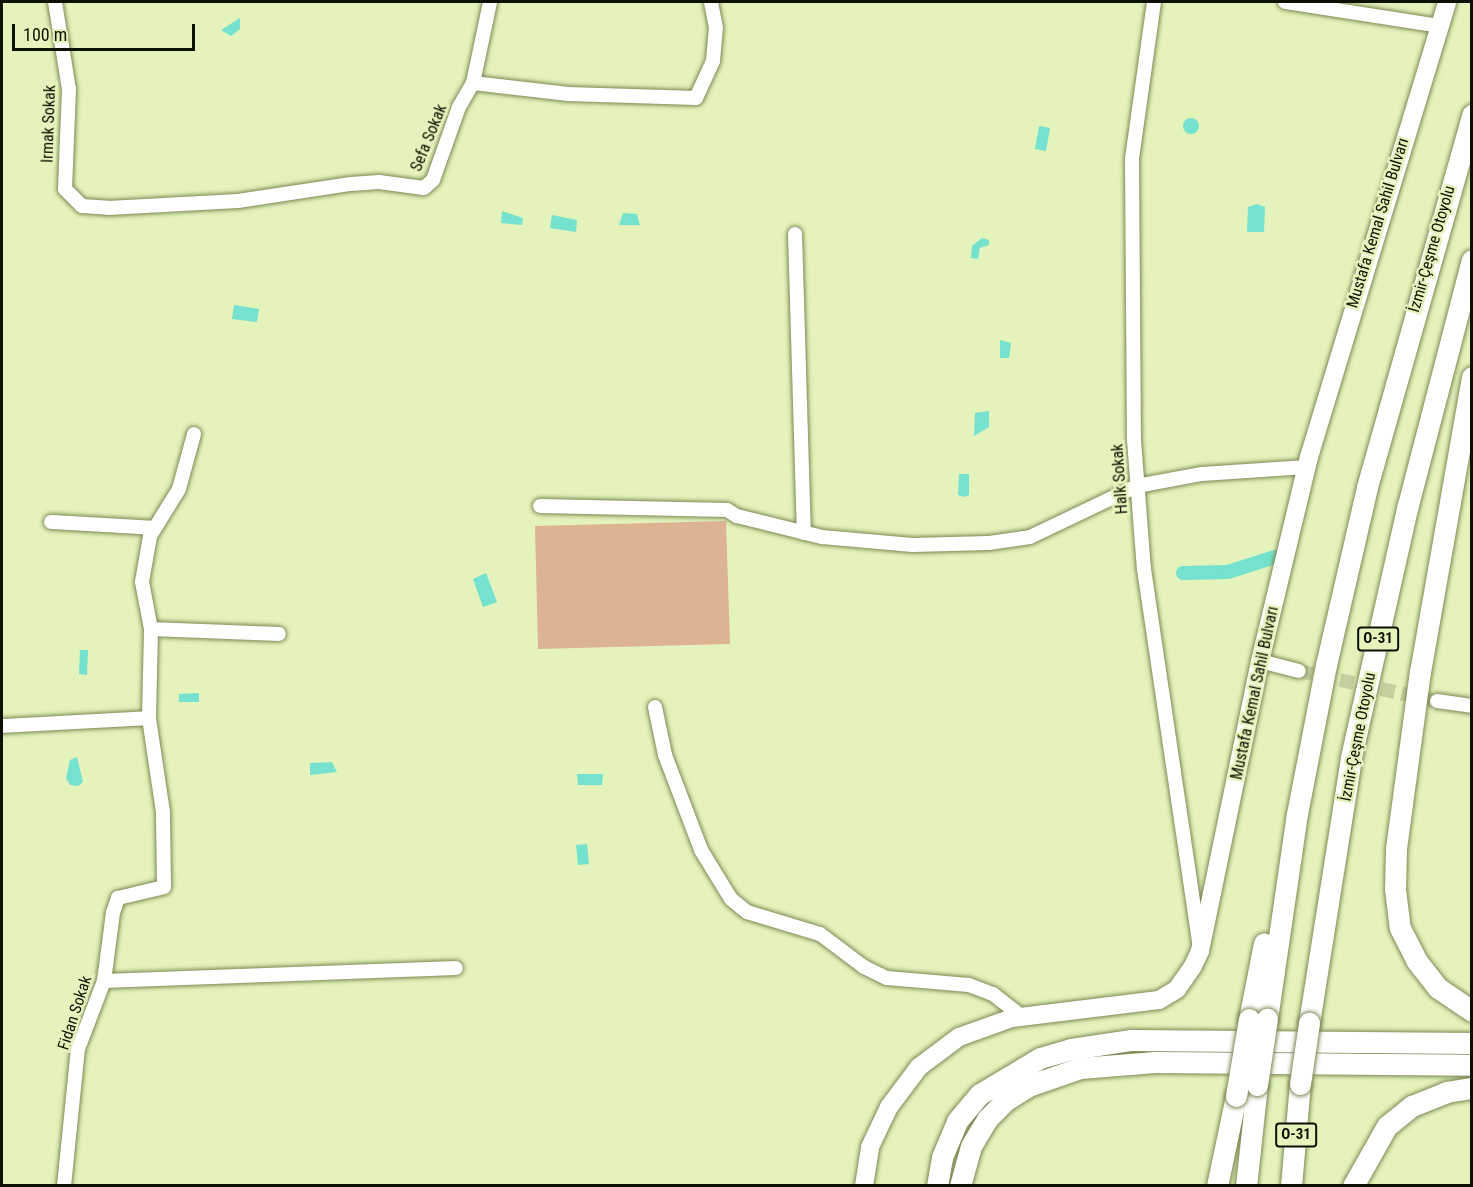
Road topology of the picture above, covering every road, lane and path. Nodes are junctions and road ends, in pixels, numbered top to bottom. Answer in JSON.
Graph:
{"nodes":[{"id":1,"x":55,"y":2,"type":"edge"},
{"id":2,"x":490,"y":2,"type":"edge"},
{"id":3,"x":711,"y":2,"type":"edge"},
{"id":4,"x":1154,"y":2,"type":"edge"},
{"id":5,"x":1285,"y":2,"type":"edge"},
{"id":6,"x":1447,"y":2,"type":"edge"},
{"id":7,"x":1440,"y":26,"type":"junction"},
{"id":8,"x":473,"y":83,"type":"junction"},
{"id":9,"x":1472,"y":115,"type":"edge"},
{"id":10,"x":82,"y":206,"type":"joint"},
{"id":11,"x":795,"y":234,"type":"dead end"},
{"id":12,"x":1472,"y":261,"type":"edge"},
{"id":13,"x":1472,"y":377,"type":"edge"},
{"id":14,"x":194,"y":434,"type":"dead end"},
{"id":15,"x":1307,"y":467,"type":"junction"},
{"id":16,"x":1137,"y":486,"type":"junction"},
{"id":17,"x":540,"y":506,"type":"dead end"},
{"id":18,"x":51,"y":522,"type":"dead end"},
{"id":19,"x":154,"y":528,"type":"junction"},
{"id":20,"x":804,"y":533,"type":"junction"},
{"id":21,"x":151,"y":629,"type":"junction"},
{"id":22,"x":279,"y":634,"type":"dead end"},
{"id":23,"x":1260,"y":661,"type":"junction"},
{"id":24,"x":1299,"y":671,"type":"tunnel mouth"},
{"id":25,"x":1437,"y":701,"type":"tunnel mouth"},
{"id":26,"x":1472,"y":706,"type":"edge"},
{"id":27,"x":655,"y":707,"type":"dead end"},
{"id":28,"x":149,"y":718,"type":"junction"},
{"id":29,"x":2,"y":726,"type":"edge"},
{"id":30,"x":1200,"y":951,"type":"junction"},
{"id":31,"x":456,"y":968,"type":"dead end"},
{"id":32,"x":104,"y":981,"type":"junction"},
{"id":33,"x":1472,"y":1011,"type":"edge"},
{"id":34,"x":1021,"y":1016,"type":"junction"},
{"id":35,"x":1258,"y":1019,"type":"junction"},
{"id":36,"x":1472,"y":1043,"type":"edge"},
{"id":37,"x":1472,"y":1065,"type":"edge"},
{"id":38,"x":1472,"y":1088,"type":"edge"},
{"id":39,"x":64,"y":1185,"type":"edge"},
{"id":40,"x":864,"y":1185,"type":"edge"},
{"id":41,"x":937,"y":1185,"type":"edge"},
{"id":42,"x":960,"y":1185,"type":"edge"},
{"id":43,"x":1217,"y":1185,"type":"edge"},
{"id":44,"x":1246,"y":1185,"type":"edge"},
{"id":45,"x":1291,"y":1185,"type":"edge"},
{"id":46,"x":1353,"y":1185,"type":"edge"}],
"edges":[{"from":1,"to":10,"type":"street","name":"Irmak Sokak"},
{"from":2,"to":8,"type":"street","name":"Sefa Sokak"},
{"from":3,"to":8,"type":"street"},
{"from":4,"to":16,"type":"street","name":"Halk Sokak"},
{"from":5,"to":7,"type":"street"},
{"from":6,"to":7,"type":"main road","name":"Mustafa Kemal Sahil Bulvarı"},
{"from":7,"to":15,"type":"main road","name":"Mustafa Kemal Sahil Bulvarı"},
{"from":8,"to":10,"type":"street","name":"Sefa Sokak"},
{"from":9,"to":35,"type":"highway","name":"İzmir-Çeşme Otoyolu","number":"O-31"},
{"from":11,"to":20,"type":"street"},
{"from":12,"to":45,"type":"highway","name":"İzmir-Çeşme Otoyolu","number":"O-31","bridge":true},
{"from":13,"to":33,"type":"highway"},
{"from":14,"to":19,"type":"street"},
{"from":15,"to":16,"type":"street"},
{"from":15,"to":23,"type":"main road","name":"Mustafa Kemal Sahil Bulvarı"},
{"from":16,"to":20,"type":"street"},
{"from":16,"to":30,"type":"street","name":"Halk Sokak"},
{"from":17,"to":20,"type":"street"},
{"from":18,"to":19,"type":"street"},
{"from":19,"to":21,"type":"street"},
{"from":21,"to":22,"type":"street"},
{"from":21,"to":28,"type":"street"},
{"from":23,"to":24,"type":"street"},
{"from":23,"to":30,"type":"main road","name":"Mustafa Kemal Sahil Bulvarı"},
{"from":25,"to":26,"type":"street"},
{"from":27,"to":34,"type":"street"},
{"from":28,"to":29,"type":"street"},
{"from":28,"to":32,"type":"street","name":"Fidan Sokak"},
{"from":30,"to":34,"type":"main road","name":"Mustafa Kemal Sahil Bulvarı"},
{"from":31,"to":32,"type":"street"},
{"from":32,"to":39,"type":"street","name":"Fidan Sokak"},
{"from":34,"to":40,"type":"main road","name":"Mustafa Kemal Sahil Bulvarı"},
{"from":35,"to":43,"type":"highway","bridge":true},
{"from":35,"to":44,"type":"highway","number":"O-31","bridge":true},
{"from":36,"to":41,"type":"highway"},
{"from":37,"to":42,"type":"highway"},
{"from":38,"to":46,"type":"highway"}]}
